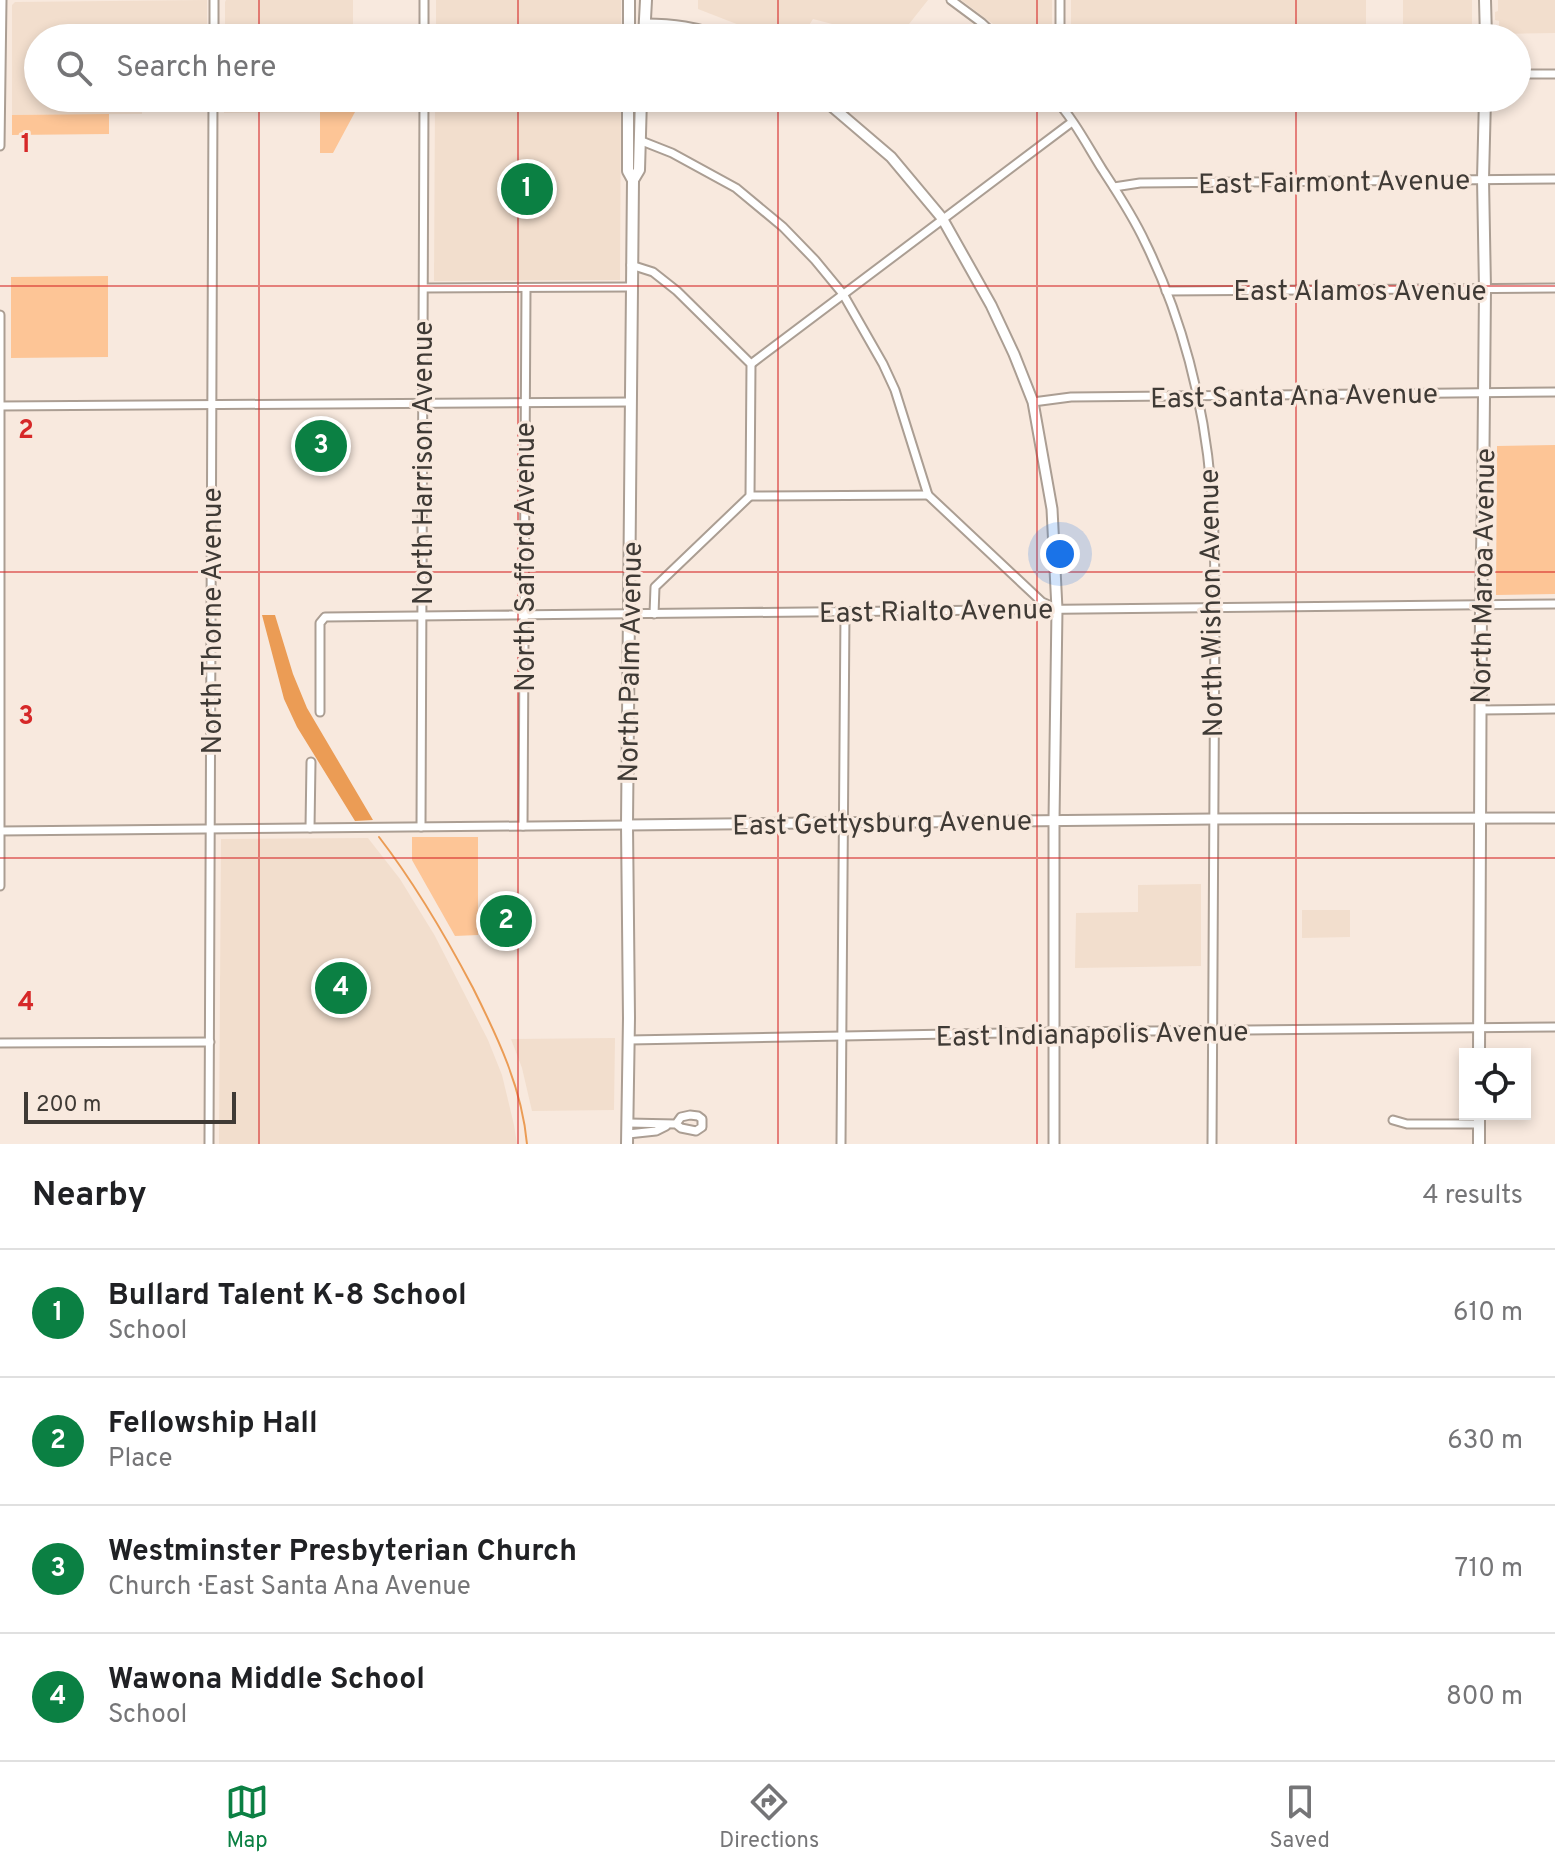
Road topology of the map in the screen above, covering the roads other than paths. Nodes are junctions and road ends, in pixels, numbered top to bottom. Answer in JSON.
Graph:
{"nodes":[{"id":1,"x":2,"y":0,"type":"edge"},
{"id":2,"x":214,"y":0,"type":"edge"},
{"id":3,"x":424,"y":0,"type":"edge"},
{"id":4,"x":629,"y":0,"type":"edge"},
{"id":5,"x":646,"y":0,"type":"edge"},
{"id":6,"x":951,"y":0,"type":"edge"},
{"id":7,"x":1060,"y":0,"type":"edge"},
{"id":8,"x":1485,"y":0,"type":"edge"},
{"id":9,"x":214,"y":24,"type":"edge"},
{"id":10,"x":424,"y":24,"type":"edge"},
{"id":11,"x":629,"y":24,"type":"edge"},
{"id":12,"x":645,"y":24,"type":"edge"},
{"id":13,"x":983,"y":24,"type":"edge"},
{"id":14,"x":1060,"y":24,"type":"edge"},
{"id":15,"x":1486,"y":24,"type":"edge"},
{"id":16,"x":1531,"y":74,"type":"edge"},
{"id":17,"x":1555,"y":74,"type":"edge"},
{"id":18,"x":213,"y":112,"type":"edge"},
{"id":19,"x":424,"y":112,"type":"edge"},
{"id":20,"x":628,"y":112,"type":"edge"},
{"id":21,"x":640,"y":112,"type":"edge"},
{"id":22,"x":838,"y":112,"type":"edge"},
{"id":23,"x":1066,"y":112,"type":"edge"},
{"id":24,"x":1485,"y":112,"type":"edge"},
{"id":25,"x":0,"y":115,"type":"edge"},
{"id":26,"x":1072,"y":122,"type":"junction"},
{"id":27,"x":639,"y":140,"type":"junction"},
{"id":28,"x":0,"y":146,"type":"edge"},
{"id":29,"x":1483,"y":179,"type":"junction"},
{"id":30,"x":1555,"y":179,"type":"edge"},
{"id":31,"x":633,"y":180,"type":"junction"},
{"id":32,"x":1114,"y":187,"type":"junction"},
{"id":33,"x":942,"y":218,"type":"junction"},
{"id":34,"x":631,"y":265,"type":"junction"},
{"id":35,"x":631,"y":287,"type":"junction"},
{"id":36,"x":424,"y":288,"type":"junction"},
{"id":37,"x":526,"y":288,"type":"junction"},
{"id":38,"x":1555,"y":288,"type":"edge"},
{"id":39,"x":1485,"y":289,"type":"junction"},
{"id":40,"x":1166,"y":291,"type":"junction"},
{"id":41,"x":843,"y":294,"type":"junction"},
{"id":42,"x":0,"y":315,"type":"edge"},
{"id":43,"x":751,"y":364,"type":"junction"},
{"id":44,"x":1555,"y":392,"type":"edge"},
{"id":45,"x":1483,"y":393,"type":"junction"},
{"id":46,"x":1197,"y":396,"type":"junction"},
{"id":47,"x":525,"y":402,"type":"junction"},
{"id":48,"x":630,"y":402,"type":"junction"},
{"id":49,"x":1033,"y":402,"type":"junction"},
{"id":50,"x":423,"y":403,"type":"junction"},
{"id":51,"x":212,"y":404,"type":"junction"},
{"id":52,"x":0,"y":406,"type":"edge"},
{"id":53,"x":928,"y":495,"type":"junction"},
{"id":54,"x":750,"y":496,"type":"junction"},
{"id":55,"x":1555,"y":604,"type":"edge"},
{"id":56,"x":1481,"y":605,"type":"junction"},
{"id":57,"x":1215,"y":608,"type":"junction"},
{"id":58,"x":1057,"y":609,"type":"junction"},
{"id":59,"x":845,"y":611,"type":"junction"},
{"id":60,"x":421,"y":614,"type":"junction"},
{"id":61,"x":524,"y":614,"type":"junction"},
{"id":62,"x":630,"y":614,"type":"junction"},
{"id":63,"x":654,"y":614,"type":"junction"},
{"id":64,"x":1555,"y":709,"type":"edge"},
{"id":65,"x":1480,"y":710,"type":"junction"},
{"id":66,"x":320,"y":712,"type":"dead end"},
{"id":67,"x":311,"y":762,"type":"dead end"},
{"id":68,"x":1555,"y":818,"type":"edge"},
{"id":69,"x":1214,"y":819,"type":"junction"},
{"id":70,"x":1480,"y":819,"type":"junction"},
{"id":71,"x":1054,"y":820,"type":"junction"},
{"id":72,"x":843,"y":823,"type":"junction"},
{"id":73,"x":627,"y":825,"type":"junction"},
{"id":74,"x":523,"y":826,"type":"junction"},
{"id":75,"x":421,"y":827,"type":"junction"},
{"id":76,"x":210,"y":828,"type":"junction"},
{"id":77,"x":310,"y":828,"type":"junction"},
{"id":78,"x":0,"y":831,"type":"edge"},
{"id":79,"x":0,"y":886,"type":"edge"},
{"id":80,"x":1479,"y":1027,"type":"junction"},
{"id":81,"x":1555,"y":1027,"type":"edge"},
{"id":82,"x":1213,"y":1030,"type":"junction"},
{"id":83,"x":1054,"y":1032,"type":"junction"},
{"id":84,"x":841,"y":1037,"type":"junction"},
{"id":85,"x":629,"y":1040,"type":"junction"},
{"id":86,"x":210,"y":1042,"type":"junction"},
{"id":87,"x":0,"y":1043,"type":"edge"},
{"id":88,"x":1479,"y":1048,"type":"edge"},
{"id":89,"x":1393,"y":1120,"type":"dead end"},
{"id":90,"x":1465,"y":1120,"type":"edge"},
{"id":91,"x":1479,"y":1120,"type":"edge"},
{"id":92,"x":672,"y":1125,"type":"dead end"},
{"id":93,"x":628,"y":1134,"type":"edge"},
{"id":94,"x":209,"y":1144,"type":"edge"},
{"id":95,"x":620,"y":1144,"type":"edge"},
{"id":96,"x":841,"y":1144,"type":"edge"},
{"id":97,"x":1054,"y":1144,"type":"edge"},
{"id":98,"x":1212,"y":1144,"type":"edge"},
{"id":99,"x":1479,"y":1144,"type":"edge"}],
"edges":[{"from":1,"to":25,"type":"street"},
{"from":2,"to":9,"type":"street"},
{"from":3,"to":10,"type":"street"},
{"from":4,"to":11,"type":"main road"},
{"from":5,"to":12,"type":"main road"},
{"from":6,"to":13,"type":"street"},
{"from":7,"to":14,"type":"street"},
{"from":8,"to":15,"type":"main road"},
{"from":16,"to":17,"type":"street"},
{"from":18,"to":51,"type":"street","name":"North Thorne Avenue"},
{"from":19,"to":36,"type":"street","name":"North Harrison Avenue"},
{"from":20,"to":31,"type":"main road","name":"North Palm Avenue"},
{"from":21,"to":27,"type":"main road","name":"North Palm Avenue"},
{"from":22,"to":33,"type":"street"},
{"from":23,"to":26,"type":"street","name":"North Wishon Avenue"},
{"from":24,"to":29,"type":"main road","name":"North Maroa Avenue"},
{"from":25,"to":28,"type":"street"},
{"from":26,"to":32,"type":"street","name":"North Wishon Avenue"},
{"from":26,"to":33,"type":"street"},
{"from":27,"to":31,"type":"main road","name":"North Palm Avenue"},
{"from":27,"to":41,"type":"street"},
{"from":29,"to":30,"type":"street","name":"East Fairmont Avenue"},
{"from":29,"to":32,"type":"street","name":"East Fairmont Avenue"},
{"from":29,"to":39,"type":"main road","name":"North Maroa Avenue"},
{"from":31,"to":34,"type":"main road","name":"North Palm Avenue"},
{"from":32,"to":40,"type":"street","name":"North Wishon Avenue"},
{"from":33,"to":41,"type":"street"},
{"from":33,"to":49,"type":"street"},
{"from":34,"to":35,"type":"main road","name":"North Palm Avenue"},
{"from":34,"to":43,"type":"street"},
{"from":35,"to":37,"type":"street"},
{"from":35,"to":48,"type":"main road","name":"North Palm Avenue"},
{"from":36,"to":37,"type":"street"},
{"from":36,"to":50,"type":"street","name":"North Harrison Avenue"},
{"from":37,"to":47,"type":"street","name":"North Safford Avenue"},
{"from":38,"to":39,"type":"street","name":"East Alamos Avenue"},
{"from":39,"to":40,"type":"street","name":"East Alamos Avenue"},
{"from":39,"to":45,"type":"main road","name":"North Maroa Avenue"},
{"from":40,"to":46,"type":"street","name":"North Wishon Avenue"},
{"from":41,"to":43,"type":"street"},
{"from":41,"to":53,"type":"street"},
{"from":42,"to":52,"type":"street"},
{"from":43,"to":54,"type":"street"},
{"from":44,"to":45,"type":"street","name":"East Santa Ana Avenue"},
{"from":45,"to":46,"type":"street","name":"East Santa Ana Avenue"},
{"from":45,"to":56,"type":"main road","name":"North Maroa Avenue"},
{"from":46,"to":49,"type":"street","name":"East Santa Ana Avenue"},
{"from":46,"to":57,"type":"street","name":"North Wishon Avenue"},
{"from":47,"to":48,"type":"street"},
{"from":47,"to":50,"type":"street"},
{"from":47,"to":61,"type":"street","name":"North Safford Avenue"},
{"from":48,"to":62,"type":"main road","name":"North Palm Avenue"},
{"from":49,"to":58,"type":"street"},
{"from":50,"to":51,"type":"street"},
{"from":50,"to":60,"type":"street","name":"North Harrison Avenue"},
{"from":51,"to":52,"type":"street"},
{"from":51,"to":76,"type":"street","name":"North Thorne Avenue"},
{"from":52,"to":78,"type":"street"},
{"from":53,"to":54,"type":"street"},
{"from":53,"to":58,"type":"street"},
{"from":54,"to":63,"type":"street"},
{"from":55,"to":56,"type":"street","name":"East Rialto Avenue"},
{"from":56,"to":57,"type":"street","name":"East Rialto Avenue"},
{"from":56,"to":65,"type":"main road","name":"North Maroa Avenue"},
{"from":57,"to":58,"type":"street","name":"East Rialto Avenue"},
{"from":57,"to":69,"type":"street","name":"North Wishon Avenue"},
{"from":58,"to":59,"type":"street","name":"East Rialto Avenue"},
{"from":58,"to":71,"type":"street"},
{"from":59,"to":63,"type":"street","name":"East Rialto Avenue"},
{"from":59,"to":72,"type":"street"},
{"from":60,"to":61,"type":"street","name":"East Rialto Avenue"},
{"from":60,"to":66,"type":"street","name":"East Rialto Avenue"},
{"from":60,"to":75,"type":"street","name":"North Harrison Avenue"},
{"from":61,"to":62,"type":"street","name":"East Rialto Avenue"},
{"from":61,"to":74,"type":"street","name":"North Safford Avenue"},
{"from":62,"to":63,"type":"street","name":"East Rialto Avenue"},
{"from":62,"to":73,"type":"main road","name":"North Palm Avenue"},
{"from":64,"to":65,"type":"street"},
{"from":65,"to":70,"type":"main road","name":"North Maroa Avenue"},
{"from":67,"to":77,"type":"street"},
{"from":68,"to":70,"type":"street","name":"East Gettysburg Avenue"},
{"from":69,"to":70,"type":"street","name":"East Gettysburg Avenue"},
{"from":69,"to":71,"type":"street","name":"East Gettysburg Avenue"},
{"from":69,"to":82,"type":"street","name":"North Wishon Avenue"},
{"from":70,"to":80,"type":"main road","name":"North Maroa Avenue"},
{"from":71,"to":72,"type":"street","name":"East Gettysburg Avenue"},
{"from":71,"to":83,"type":"street"},
{"from":72,"to":73,"type":"street","name":"East Gettysburg Avenue"},
{"from":72,"to":84,"type":"street"},
{"from":73,"to":74,"type":"street","name":"East Gettysburg Avenue"},
{"from":73,"to":85,"type":"main road","name":"North Palm Avenue"},
{"from":74,"to":75,"type":"street","name":"East Gettysburg Avenue"},
{"from":75,"to":77,"type":"street","name":"East Gettysburg Avenue"},
{"from":76,"to":77,"type":"street","name":"East Gettysburg Avenue"},
{"from":76,"to":78,"type":"street","name":"East Gettysburg Avenue"},
{"from":76,"to":86,"type":"street","name":"North Thorne Avenue"},
{"from":78,"to":79,"type":"street"},
{"from":80,"to":81,"type":"street","name":"East Indianapolis Avenue"},
{"from":80,"to":82,"type":"street","name":"East Indianapolis Avenue"},
{"from":80,"to":88,"type":"main road","name":"North Maroa Avenue"},
{"from":82,"to":83,"type":"street","name":"East Indianapolis Avenue"},
{"from":82,"to":98,"type":"street","name":"North Wishon Avenue"},
{"from":83,"to":84,"type":"street","name":"East Indianapolis Avenue"},
{"from":83,"to":97,"type":"street"},
{"from":84,"to":85,"type":"street","name":"East Indianapolis Avenue"},
{"from":84,"to":96,"type":"street"},
{"from":85,"to":93,"type":"main road","name":"North Palm Avenue"},
{"from":86,"to":87,"type":"street"},
{"from":86,"to":94,"type":"street","name":"North Thorne Avenue"},
{"from":89,"to":90,"type":"street"},
{"from":91,"to":99,"type":"main road"},
{"from":92,"to":93,"type":"street"},
{"from":93,"to":95,"type":"street"}]}
